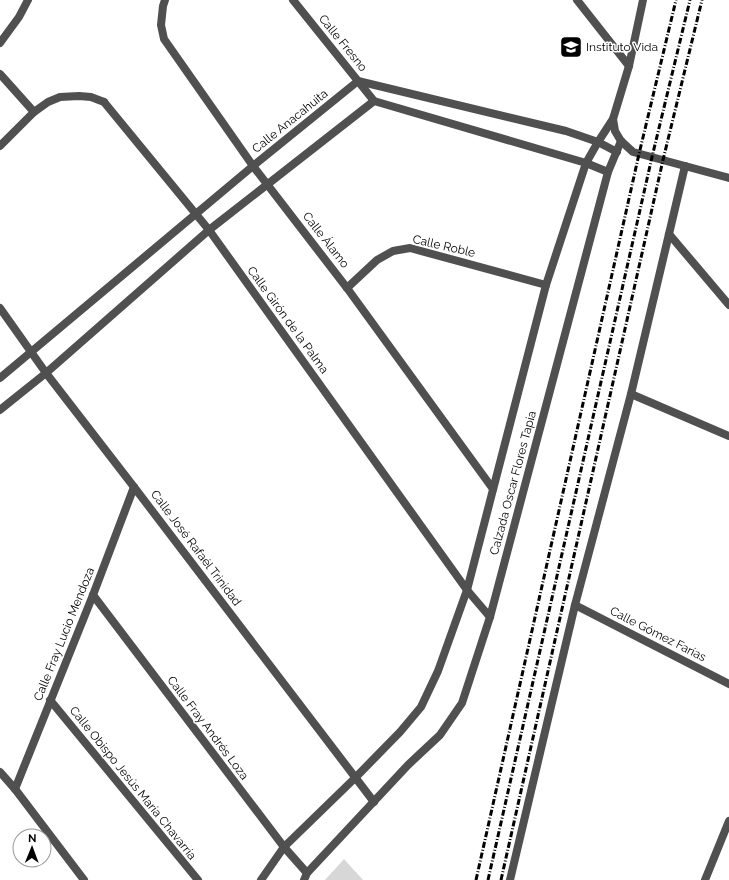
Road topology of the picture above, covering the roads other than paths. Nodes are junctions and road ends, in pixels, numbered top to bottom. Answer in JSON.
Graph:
{"nodes":[{"id":1,"x":28,"y":0,"type":"edge"},
{"id":2,"x":165,"y":0,"type":"edge"},
{"id":3,"x":293,"y":0,"type":"edge"},
{"id":4,"x":577,"y":0,"type":"edge"},
{"id":5,"x":643,"y":0,"type":"edge"},
{"id":6,"x":0,"y":43,"type":"edge"},
{"id":7,"x":629,"y":66,"type":"junction"},
{"id":8,"x":0,"y":74,"type":"edge"},
{"id":9,"x":358,"y":81,"type":"junction"},
{"id":10,"x":374,"y":101,"type":"junction"},
{"id":11,"x":34,"y":112,"type":"junction"},
{"id":12,"x":613,"y":119,"type":"junction"},
{"id":13,"x":622,"y":141,"type":"junction"},
{"id":14,"x":598,"y":142,"type":"junction"},
{"id":15,"x":0,"y":146,"type":"edge"},
{"id":16,"x":617,"y":152,"type":"junction"},
{"id":17,"x":586,"y":163,"type":"junction"},
{"id":18,"x":253,"y":166,"type":"junction"},
{"id":19,"x":684,"y":166,"type":"junction"},
{"id":20,"x":608,"y":172,"type":"junction"},
{"id":21,"x":729,"y":178,"type":"edge"},
{"id":22,"x":267,"y":184,"type":"junction"},
{"id":23,"x":196,"y":215,"type":"junction"},
{"id":24,"x":209,"y":230,"type":"junction"},
{"id":25,"x":669,"y":234,"type":"junction"},
{"id":26,"x":546,"y":284,"type":"junction"},
{"id":27,"x":347,"y":288,"type":"junction"},
{"id":28,"x":729,"y":304,"type":"edge"},
{"id":29,"x":0,"y":308,"type":"edge"},
{"id":30,"x":31,"y":352,"type":"junction"},
{"id":31,"x":46,"y":373,"type":"junction"},
{"id":32,"x":0,"y":378,"type":"edge"},
{"id":33,"x":631,"y":394,"type":"junction"},
{"id":34,"x":0,"y":410,"type":"edge"},
{"id":35,"x":729,"y":436,"type":"edge"},
{"id":36,"x":134,"y":487,"type":"junction"},
{"id":37,"x":493,"y":489,"type":"junction"},
{"id":38,"x":467,"y":590,"type":"junction"},
{"id":39,"x":93,"y":595,"type":"junction"},
{"id":40,"x":575,"y":605,"type":"junction"},
{"id":41,"x":490,"y":617,"type":"junction"},
{"id":42,"x":729,"y":684,"type":"edge"},
{"id":43,"x":50,"y":700,"type":"junction"},
{"id":44,"x":0,"y":772,"type":"edge"},
{"id":45,"x":355,"y":778,"type":"junction"},
{"id":46,"x":15,"y":789,"type":"junction"},
{"id":47,"x":374,"y":802,"type":"junction"},
{"id":48,"x":729,"y":821,"type":"edge"},
{"id":49,"x":284,"y":847,"type":"junction"},
{"id":50,"x":305,"y":876,"type":"edge"},
{"id":51,"x":84,"y":880,"type":"edge"},
{"id":52,"x":198,"y":880,"type":"edge"},
{"id":53,"x":261,"y":880,"type":"edge"},
{"id":54,"x":510,"y":880,"type":"edge"},
{"id":55,"x":705,"y":880,"type":"edge"}],
"edges":[{"from":1,"to":6,"type":"street"},
{"from":2,"to":18,"type":"street","name":"Calle Álamo"},
{"from":3,"to":9,"type":"street","name":"Calle Fresno"},
{"from":4,"to":7,"type":"street"},
{"from":5,"to":7,"type":"street"},
{"from":7,"to":12,"type":"street"},
{"from":8,"to":11,"type":"street"},
{"from":9,"to":10,"type":"street","name":"Calle Fresno"},
{"from":9,"to":14,"type":"street"},
{"from":9,"to":18,"type":"street","name":"Calle Anacahuita"},
{"from":10,"to":17,"type":"street"},
{"from":10,"to":22,"type":"street"},
{"from":11,"to":15,"type":"street","name":"Calle Girón de la Palma"},
{"from":11,"to":23,"type":"street","name":"Calle Girón de la Palma"},
{"from":12,"to":13,"type":"street"},
{"from":12,"to":14,"type":"street","name":"Calzada Oscar Flores Tapia"},
{"from":13,"to":16,"type":"street","name":"Calzada Oscar Flores Tapia"},
{"from":13,"to":19,"type":"street"},
{"from":14,"to":16,"type":"street"},
{"from":14,"to":17,"type":"street","name":"Calzada Oscar Flores Tapia"},
{"from":16,"to":20,"type":"street","name":"Calzada Oscar Flores Tapia"},
{"from":17,"to":20,"type":"street"},
{"from":17,"to":26,"type":"street","name":"Calzada Oscar Flores Tapia"},
{"from":18,"to":22,"type":"street","name":"Calle Álamo"},
{"from":18,"to":23,"type":"street","name":"Calle Anacahuita"},
{"from":19,"to":21,"type":"street"},
{"from":19,"to":25,"type":"street"},
{"from":20,"to":41,"type":"street","name":"Calzada Oscar Flores Tapia"},
{"from":22,"to":24,"type":"street"},
{"from":22,"to":27,"type":"street","name":"Calle Álamo"},
{"from":23,"to":24,"type":"street","name":"Calle Girón de la Palma"},
{"from":23,"to":30,"type":"street","name":"Calle Anacahuita"},
{"from":24,"to":31,"type":"street"},
{"from":24,"to":38,"type":"street","name":"Calle Girón de la Palma"},
{"from":25,"to":28,"type":"street"},
{"from":25,"to":33,"type":"street"},
{"from":26,"to":27,"type":"street","name":"Calle Roble"},
{"from":26,"to":37,"type":"street","name":"Calzada Oscar Flores Tapia"},
{"from":27,"to":37,"type":"street","name":"Calle Álamo"},
{"from":29,"to":30,"type":"street","name":"Calle José Rafaél Trinidad"},
{"from":30,"to":31,"type":"street","name":"Calle José Rafaél Trinidad"},
{"from":30,"to":32,"type":"street","name":"Calle Anacahuita"},
{"from":31,"to":34,"type":"street"},
{"from":31,"to":36,"type":"street","name":"Calle José Rafaél Trinidad"},
{"from":33,"to":35,"type":"street"},
{"from":33,"to":40,"type":"street"},
{"from":36,"to":39,"type":"street","name":"Calle Fray Lucio Mendoza"},
{"from":36,"to":45,"type":"street","name":"Calle José Rafaél Trinidad"},
{"from":37,"to":38,"type":"street","name":"Calzada Oscar Flores Tapia"},
{"from":38,"to":41,"type":"street","name":"Calle Girón de la Palma"},
{"from":38,"to":45,"type":"street","name":"Calzada Oscar Flores Tapia"},
{"from":39,"to":43,"type":"street","name":"Calle Fray Lucio Mendoza"},
{"from":39,"to":49,"type":"street","name":"Calle Fray Andrés Loza"},
{"from":40,"to":42,"type":"street","name":"Calle Gómez Farías"},
{"from":40,"to":54,"type":"street"},
{"from":41,"to":47,"type":"street","name":"Calzada Oscar Flores Tapia"},
{"from":43,"to":46,"type":"street","name":"Calle Fray Lucio Mendoza"},
{"from":43,"to":52,"type":"street","name":"Calle Obispo Jesús María Chavarría"},
{"from":44,"to":46,"type":"street"},
{"from":45,"to":47,"type":"street","name":"Calle José Rafaél Trinidad"},
{"from":45,"to":49,"type":"street","name":"Calzada Oscar Flores Tapia"},
{"from":46,"to":51,"type":"street"},
{"from":47,"to":50,"type":"street","name":"Calzada Oscar Flores Tapia"},
{"from":48,"to":55,"type":"street"},
{"from":49,"to":50,"type":"street","name":"Calle Fray Andrés Loza"},
{"from":49,"to":53,"type":"street","name":"Calzada Oscar Flores Tapia"}]}
